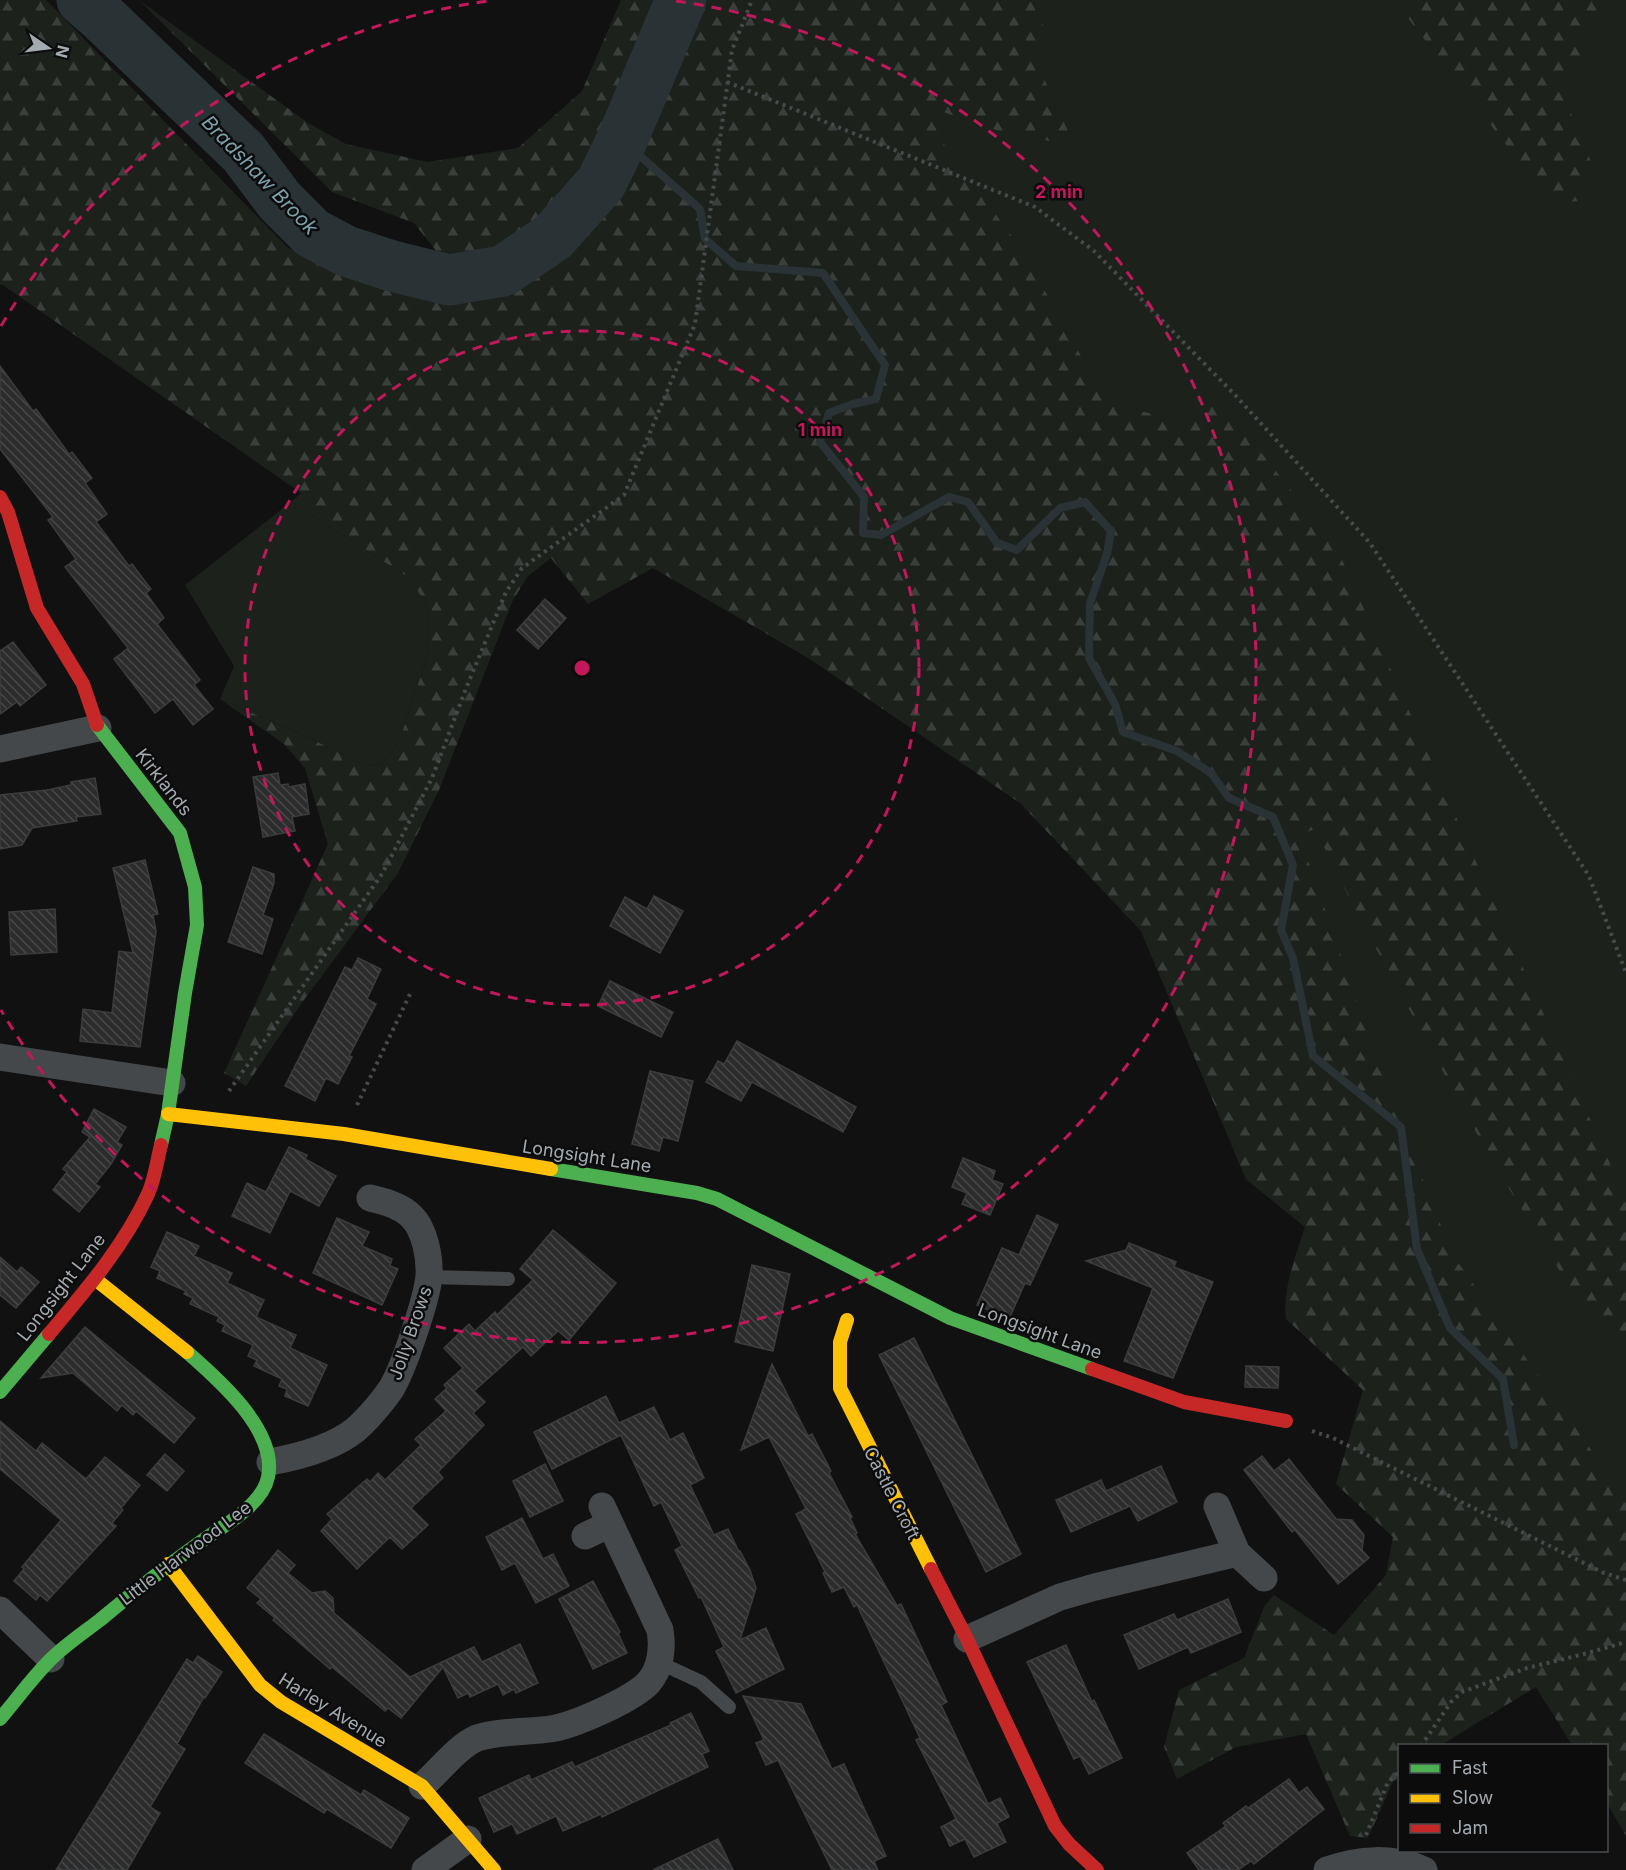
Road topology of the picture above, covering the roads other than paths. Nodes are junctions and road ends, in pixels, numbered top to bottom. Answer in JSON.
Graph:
{"nodes":[{"id":1,"x":0,"y":496,"type":"edge"},
{"id":2,"x":98,"y":728,"type":"junction"},
{"id":3,"x":0,"y":749,"type":"edge"},
{"id":4,"x":0,"y":1057,"type":"edge"},
{"id":5,"x":172,"y":1083,"type":"junction"},
{"id":6,"x":168,"y":1114,"type":"junction"},
{"id":7,"x":370,"y":1198,"type":"dead end"},
{"id":8,"x":429,"y":1277,"type":"junction"},
{"id":9,"x":95,"y":1279,"type":"junction"},
{"id":10,"x":508,"y":1279,"type":"dead end"},
{"id":11,"x":836,"y":1333,"type":"dead end"},
{"id":12,"x":4,"y":1380,"type":"edge"},
{"id":13,"x":1286,"y":1421,"type":"road end"},
{"id":14,"x":270,"y":1462,"type":"junction"},
{"id":15,"x":1217,"y":1506,"type":"dead end"},
{"id":16,"x":585,"y":1536,"type":"dead end"},
{"id":17,"x":1237,"y":1553,"type":"junction"},
{"id":18,"x":168,"y":1564,"type":"junction"},
{"id":19,"x":1264,"y":1578,"type":"dead end"},
{"id":20,"x":0,"y":1610,"type":"edge"},
{"id":21,"x":967,"y":1639,"type":"junction"},
{"id":22,"x":51,"y":1659,"type":"junction"},
{"id":23,"x":658,"y":1662,"type":"junction"},
{"id":24,"x":729,"y":1707,"type":"dead end"},
{"id":25,"x":0,"y":1719,"type":"edge"},
{"id":26,"x":422,"y":1786,"type":"junction"},
{"id":27,"x":468,"y":1839,"type":"junction"},
{"id":28,"x":425,"y":1870,"type":"edge"},
{"id":29,"x":494,"y":1870,"type":"edge"},
{"id":30,"x":1097,"y":1870,"type":"edge"},
{"id":31,"x":1327,"y":1870,"type":"edge"},
{"id":32,"x":1424,"y":1870,"type":"edge"}],
"edges":[{"from":1,"to":2,"type":"street","name":"Kirklands"},
{"from":2,"to":3,"type":"street"},
{"from":2,"to":5,"type":"street","name":"Kirklands"},
{"from":4,"to":5,"type":"street"},
{"from":5,"to":6,"type":"street","name":"Kirklands"},
{"from":6,"to":9,"type":"street","name":"Longsight Lane"},
{"from":6,"to":13,"type":"street","name":"Longsight Lane"},
{"from":7,"to":8,"type":"street","name":"Jolly Brows"},
{"from":8,"to":10,"type":"lane"},
{"from":8,"to":14,"type":"street","name":"Jolly Brows"},
{"from":9,"to":12,"type":"street","name":"Longsight Lane"},
{"from":9,"to":14,"type":"street"},
{"from":11,"to":21,"type":"street","name":"Castle Croft"},
{"from":14,"to":18,"type":"street","name":"Little Harwood Lee"},
{"from":15,"to":17,"type":"street"},
{"from":16,"to":23,"type":"street"},
{"from":17,"to":19,"type":"street"},
{"from":17,"to":21,"type":"street"},
{"from":18,"to":22,"type":"street","name":"Little Harwood Lee"},
{"from":18,"to":26,"type":"street","name":"Harley Avenue"},
{"from":20,"to":22,"type":"street"},
{"from":21,"to":30,"type":"street","name":"Castle Croft"},
{"from":22,"to":25,"type":"street","name":"Little Harwood Lee"},
{"from":23,"to":24,"type":"lane"},
{"from":23,"to":26,"type":"street"},
{"from":26,"to":27,"type":"street","name":"Harley Avenue"},
{"from":27,"to":28,"type":"street"},
{"from":27,"to":29,"type":"street","name":"Harley Avenue"},
{"from":31,"to":32,"type":"street"}]}
